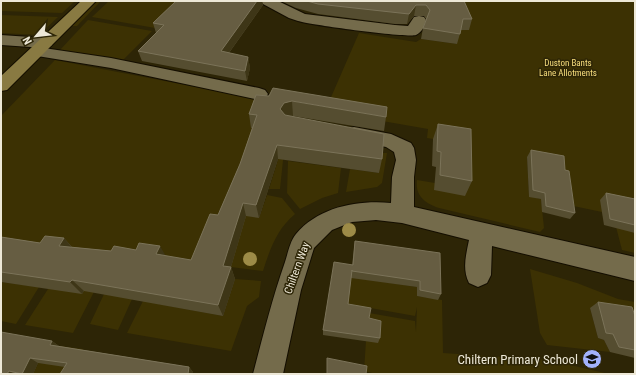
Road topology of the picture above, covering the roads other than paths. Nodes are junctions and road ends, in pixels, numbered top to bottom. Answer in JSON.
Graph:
{"nodes":[{"id":1,"x":89,"y":1,"type":"edge"},
{"id":2,"x":268,"y":1,"type":"edge"},
{"id":3,"x":419,"y":20,"type":"dead end"},
{"id":4,"x":1,"y":40,"type":"edge"},
{"id":5,"x":41,"y":48,"type":"junction"},
{"id":6,"x":1,"y":86,"type":"edge"},
{"id":7,"x":259,"y":94,"type":"edge"},
{"id":8,"x":338,"y":132,"type":"edge"},
{"id":9,"x":402,"y":214,"type":"junction"},
{"id":10,"x":482,"y":233,"type":"junction"},
{"id":11,"x":635,"y":269,"type":"edge"},
{"id":12,"x":478,"y":275,"type":"dead end"},
{"id":13,"x":268,"y":374,"type":"edge"}],
"edges":[{"from":1,"to":5,"type":"main road"},
{"from":2,"to":3,"type":"street"},
{"from":4,"to":5,"type":"street"},
{"from":5,"to":6,"type":"main road"},
{"from":5,"to":7,"type":"street"},
{"from":8,"to":9,"type":"street"},
{"from":9,"to":10,"type":"street","name":"Chiltern Way"},
{"from":9,"to":13,"type":"street","name":"Chiltern Way"},
{"from":10,"to":11,"type":"street","name":"Chiltern Way"},
{"from":10,"to":12,"type":"street"}]}
